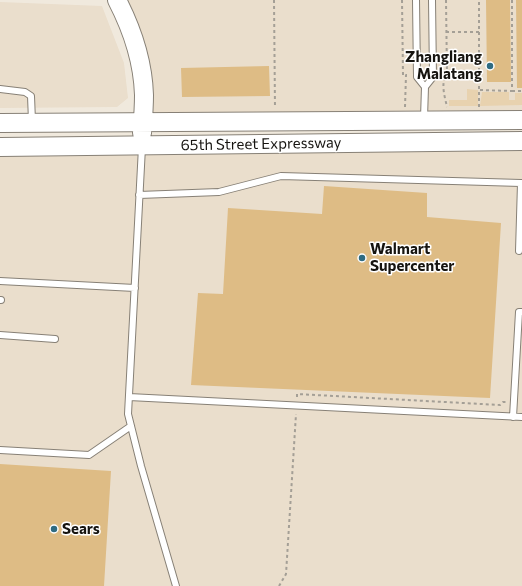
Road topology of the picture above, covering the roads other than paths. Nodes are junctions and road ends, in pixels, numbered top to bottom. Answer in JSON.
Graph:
{"nodes":[{"id":1,"x":117,"y":0,"type":"edge"},
{"id":2,"x":416,"y":0,"type":"edge"},
{"id":3,"x":432,"y":0,"type":"edge"},
{"id":4,"x":425,"y":87,"type":"junction"},
{"id":5,"x":0,"y":89,"type":"edge"},
{"id":6,"x":522,"y":120,"type":"edge"},
{"id":7,"x":142,"y":122,"type":"junction"},
{"id":8,"x":424,"y":122,"type":"junction"},
{"id":9,"x":0,"y":123,"type":"edge"},
{"id":10,"x":32,"y":123,"type":"junction"},
{"id":11,"x":440,"y":142,"type":"junction"},
{"id":12,"x":522,"y":142,"type":"edge"},
{"id":13,"x":345,"y":143,"type":"junction"},
{"id":14,"x":142,"y":146,"type":"junction"},
{"id":15,"x":0,"y":147,"type":"edge"},
{"id":16,"x":139,"y":195,"type":"junction"},
{"id":17,"x":519,"y":251,"type":"dead end"},
{"id":18,"x":0,"y":281,"type":"edge"},
{"id":19,"x":135,"y":288,"type":"junction"},
{"id":20,"x":522,"y":312,"type":"edge"},
{"id":21,"x":0,"y":335,"type":"edge"},
{"id":22,"x":55,"y":339,"type":"dead end"},
{"id":23,"x":129,"y":397,"type":"junction"},
{"id":24,"x":513,"y":417,"type":"junction"},
{"id":25,"x":522,"y":417,"type":"edge"},
{"id":26,"x":131,"y":426,"type":"junction"},
{"id":27,"x":0,"y":450,"type":"edge"},
{"id":28,"x":176,"y":586,"type":"edge"}],
"edges":[{"from":1,"to":7,"type":"main road"},
{"from":2,"to":4,"type":"lane"},
{"from":3,"to":4,"type":"lane"},
{"from":4,"to":8,"type":"lane"},
{"from":5,"to":10,"type":"lane"},
{"from":6,"to":8,"type":"main road","name":"65th Street Expressway"},
{"from":6,"to":11,"type":"main road"},
{"from":7,"to":8,"type":"main road","name":"65th Street Expressway"},
{"from":7,"to":10,"type":"main road","name":"65th Street Expressway"},
{"from":7,"to":14,"type":"main road"},
{"from":8,"to":13,"type":"main road"},
{"from":9,"to":10,"type":"main road","name":"65th Street Expressway"},
{"from":11,"to":12,"type":"main road","name":"65th Street Expressway"},
{"from":11,"to":13,"type":"main road","name":"65th Street Expressway"},
{"from":13,"to":14,"type":"main road","name":"65th Street Expressway"},
{"from":14,"to":15,"type":"main road","name":"65th Street Expressway"},
{"from":14,"to":16,"type":"lane"},
{"from":16,"to":17,"type":"lane"},
{"from":16,"to":19,"type":"lane"},
{"from":18,"to":19,"type":"lane"},
{"from":19,"to":23,"type":"lane"},
{"from":20,"to":24,"type":"lane"},
{"from":21,"to":22,"type":"lane"},
{"from":23,"to":24,"type":"lane"},
{"from":23,"to":26,"type":"lane"},
{"from":24,"to":25,"type":"lane"},
{"from":26,"to":27,"type":"lane"},
{"from":26,"to":28,"type":"lane"}]}
